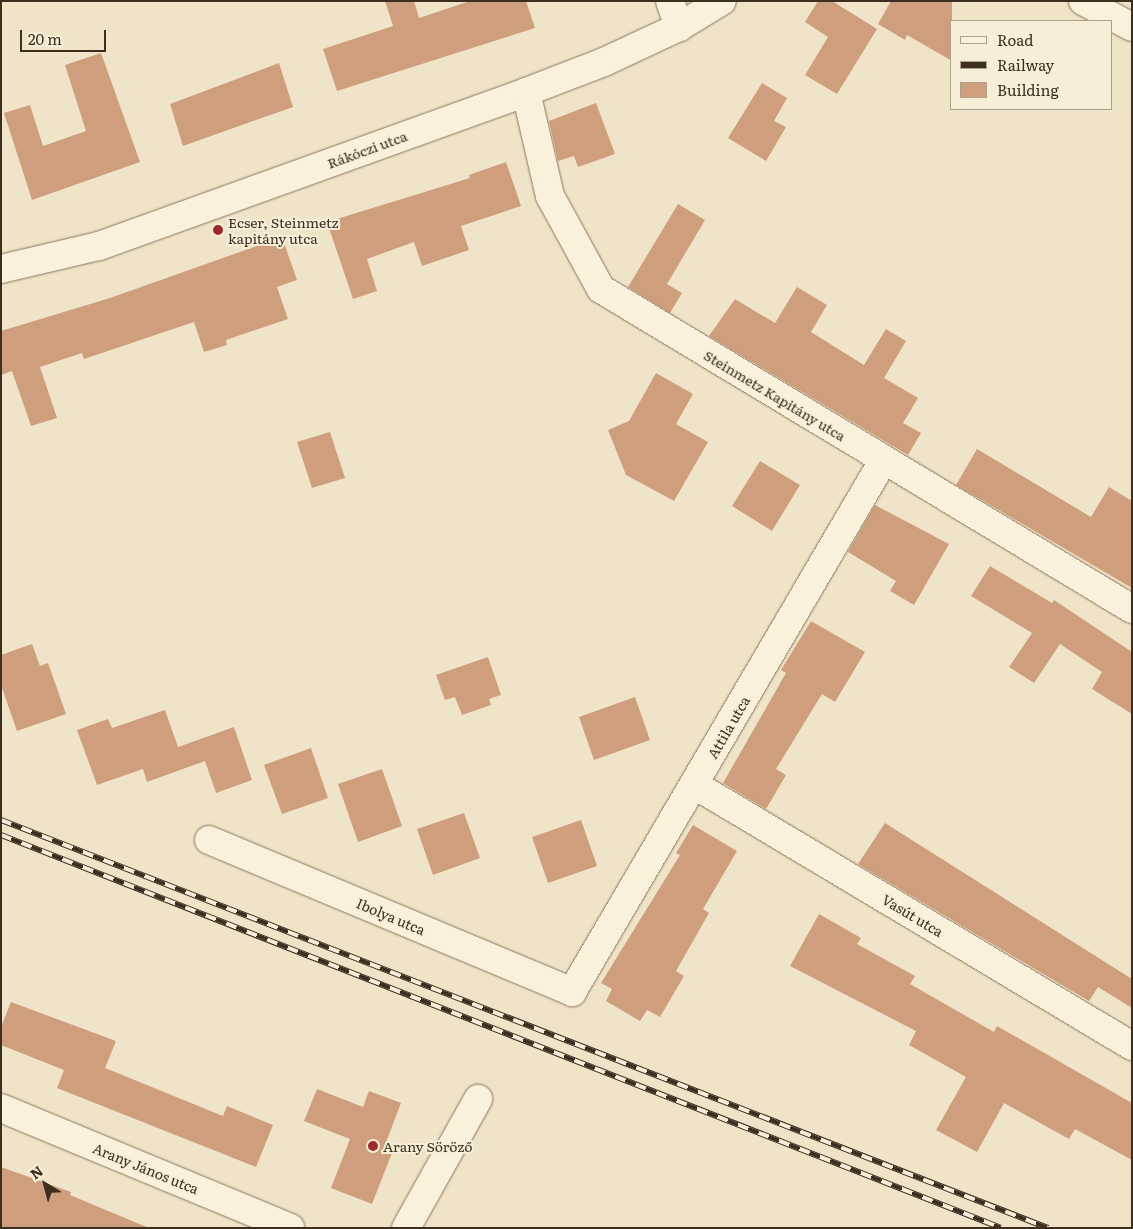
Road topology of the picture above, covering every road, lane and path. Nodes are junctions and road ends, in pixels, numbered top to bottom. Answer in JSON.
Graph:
{"nodes":[{"id":1,"x":670,"y":1,"type":"edge"},
{"id":2,"x":722,"y":1,"type":"edge"},
{"id":3,"x":1083,"y":1,"type":"edge"},
{"id":4,"x":679,"y":27,"type":"junction"},
{"id":5,"x":1132,"y":27,"type":"edge"},
{"id":6,"x":526,"y":92,"type":"junction"},
{"id":7,"x":1,"y":270,"type":"edge"},
{"id":8,"x":883,"y":461,"type":"junction"},
{"id":9,"x":1132,"y":609,"type":"edge"},
{"id":10,"x":695,"y":785,"type":"junction"},
{"id":11,"x":209,"y":840,"type":"dead end"},
{"id":12,"x":572,"y":992,"type":"joint"},
{"id":13,"x":1132,"y":1046,"type":"edge"},
{"id":14,"x":478,"y":1100,"type":"dead end"},
{"id":15,"x":1,"y":1108,"type":"edge"},
{"id":16,"x":290,"y":1228,"type":"edge"},
{"id":17,"x":406,"y":1228,"type":"edge"}],
"edges":[{"from":1,"to":4,"type":"street"},
{"from":2,"to":4,"type":"street","name":"Rákóczi utca"},
{"from":3,"to":5,"type":"street"},
{"from":4,"to":6,"type":"street","name":"Rákóczi utca"},
{"from":6,"to":7,"type":"street","name":"Rákóczi utca"},
{"from":6,"to":8,"type":"street","name":"Steinmetz Kapitány utca"},
{"from":8,"to":9,"type":"street","name":"Steinmetz Kapitány utca"},
{"from":8,"to":10,"type":"street","name":"Attila utca"},
{"from":10,"to":12,"type":"street","name":"Attila utca"},
{"from":10,"to":13,"type":"street","name":"Vasút utca"},
{"from":11,"to":12,"type":"street","name":"Ibolya utca"},
{"from":14,"to":17,"type":"street"},
{"from":15,"to":16,"type":"street","name":"Arany János utca"}]}
